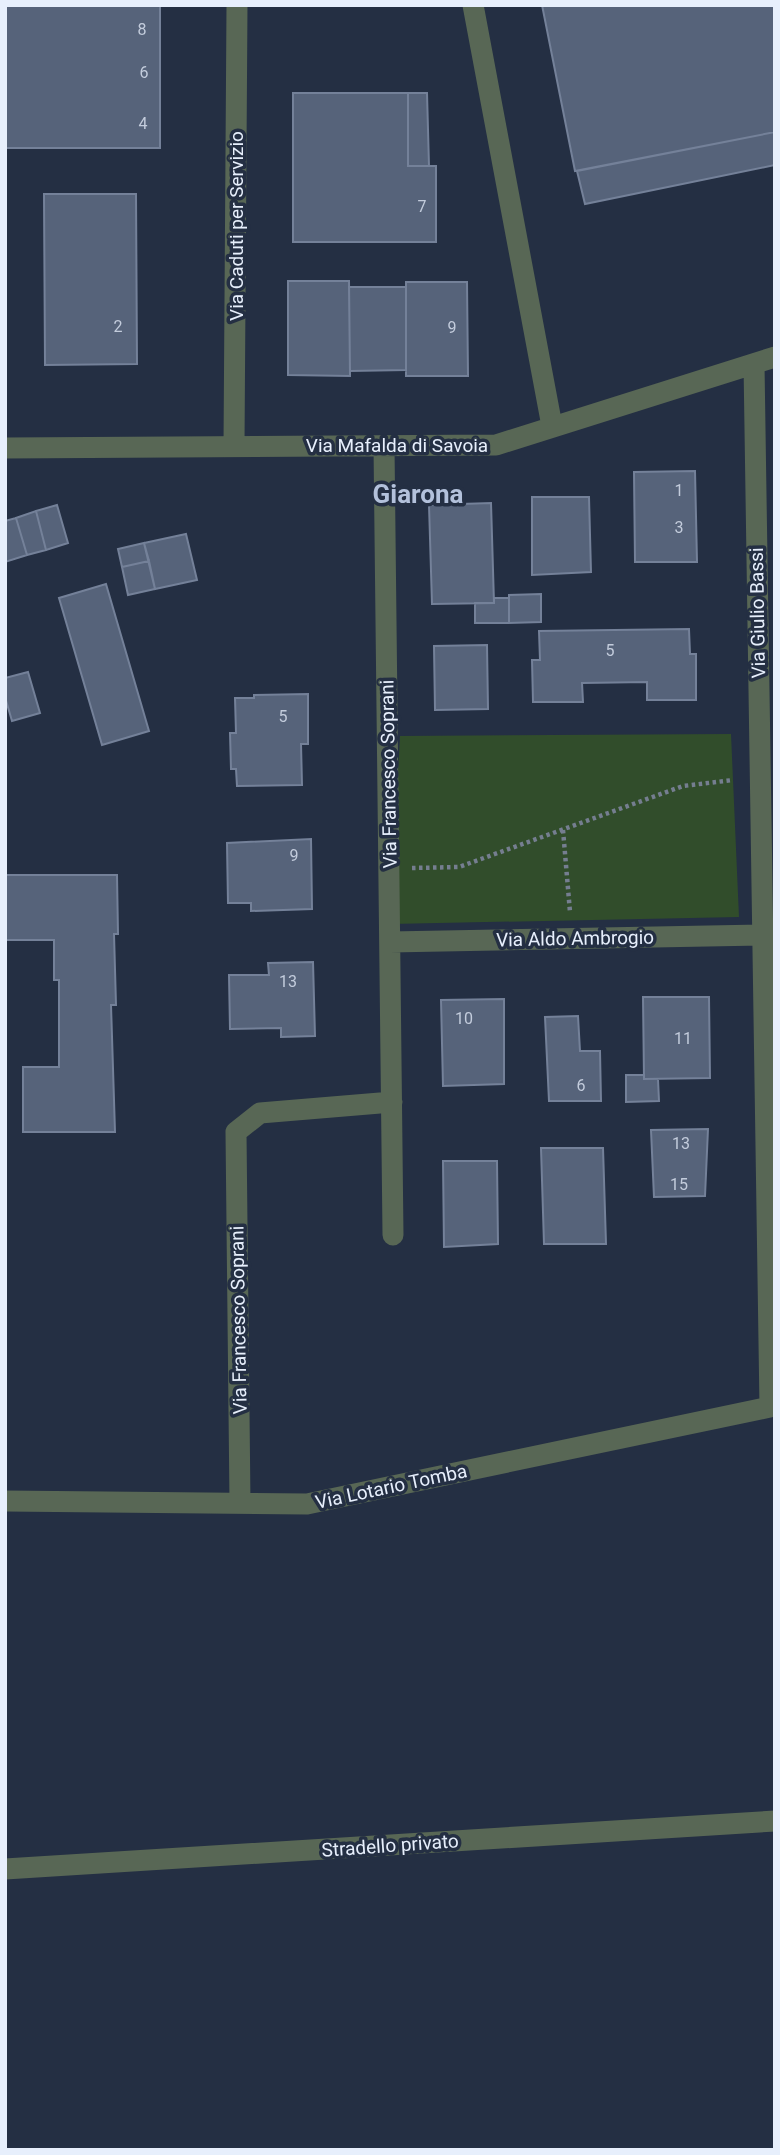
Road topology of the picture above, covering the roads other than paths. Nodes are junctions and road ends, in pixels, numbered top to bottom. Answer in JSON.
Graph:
{"nodes":[{"id":1,"x":237,"y":5,"type":"edge"},
{"id":2,"x":473,"y":5,"type":"edge"},
{"id":3,"x":775,"y":357,"type":"edge"},
{"id":4,"x":754,"y":364,"type":"junction"},
{"id":5,"x":552,"y":426,"type":"junction"},
{"id":6,"x":234,"y":446,"type":"junction"},
{"id":7,"x":384,"y":446,"type":"junction"},
{"id":8,"x":5,"y":448,"type":"edge"},
{"id":9,"x":761,"y":935,"type":"junction"},
{"id":10,"x":390,"y":942,"type":"junction"},
{"id":11,"x":392,"y":1102,"type":"junction"},
{"id":12,"x":393,"y":1235,"type":"dead end"},
{"id":13,"x":770,"y":1407,"type":"joint"},
{"id":14,"x":5,"y":1501,"type":"edge"},
{"id":15,"x":240,"y":1503,"type":"junction"},
{"id":16,"x":775,"y":1821,"type":"edge"},
{"id":17,"x":5,"y":1869,"type":"edge"}],
"edges":[{"from":1,"to":6,"type":"street","name":"Via Caduti per Servizio"},
{"from":2,"to":5,"type":"street"},
{"from":3,"to":4,"type":"street","name":"Via Mafalda di Savoia"},
{"from":4,"to":5,"type":"street","name":"Via Mafalda di Savoia"},
{"from":4,"to":9,"type":"street","name":"Via Giulio Bassi"},
{"from":5,"to":7,"type":"street","name":"Via Mafalda di Savoia"},
{"from":6,"to":7,"type":"street","name":"Via Mafalda di Savoia"},
{"from":6,"to":8,"type":"street","name":"Via Mafalda di Savoia"},
{"from":7,"to":10,"type":"street","name":"Via Francesco Soprani"},
{"from":9,"to":10,"type":"street","name":"Via Aldo Ambrogio"},
{"from":9,"to":13,"type":"street","name":"Via Giulio Bassi"},
{"from":10,"to":11,"type":"street","name":"Via Francesco Soprani"},
{"from":11,"to":12,"type":"street","name":"Via Francesco Soprani"},
{"from":11,"to":15,"type":"street","name":"Via Francesco Soprani"},
{"from":13,"to":15,"type":"street","name":"Via Lotario Tomba"},
{"from":14,"to":15,"type":"street","name":"Via Lotario Tomba"},
{"from":16,"to":17,"type":"street","name":"Stradello privato"}]}
